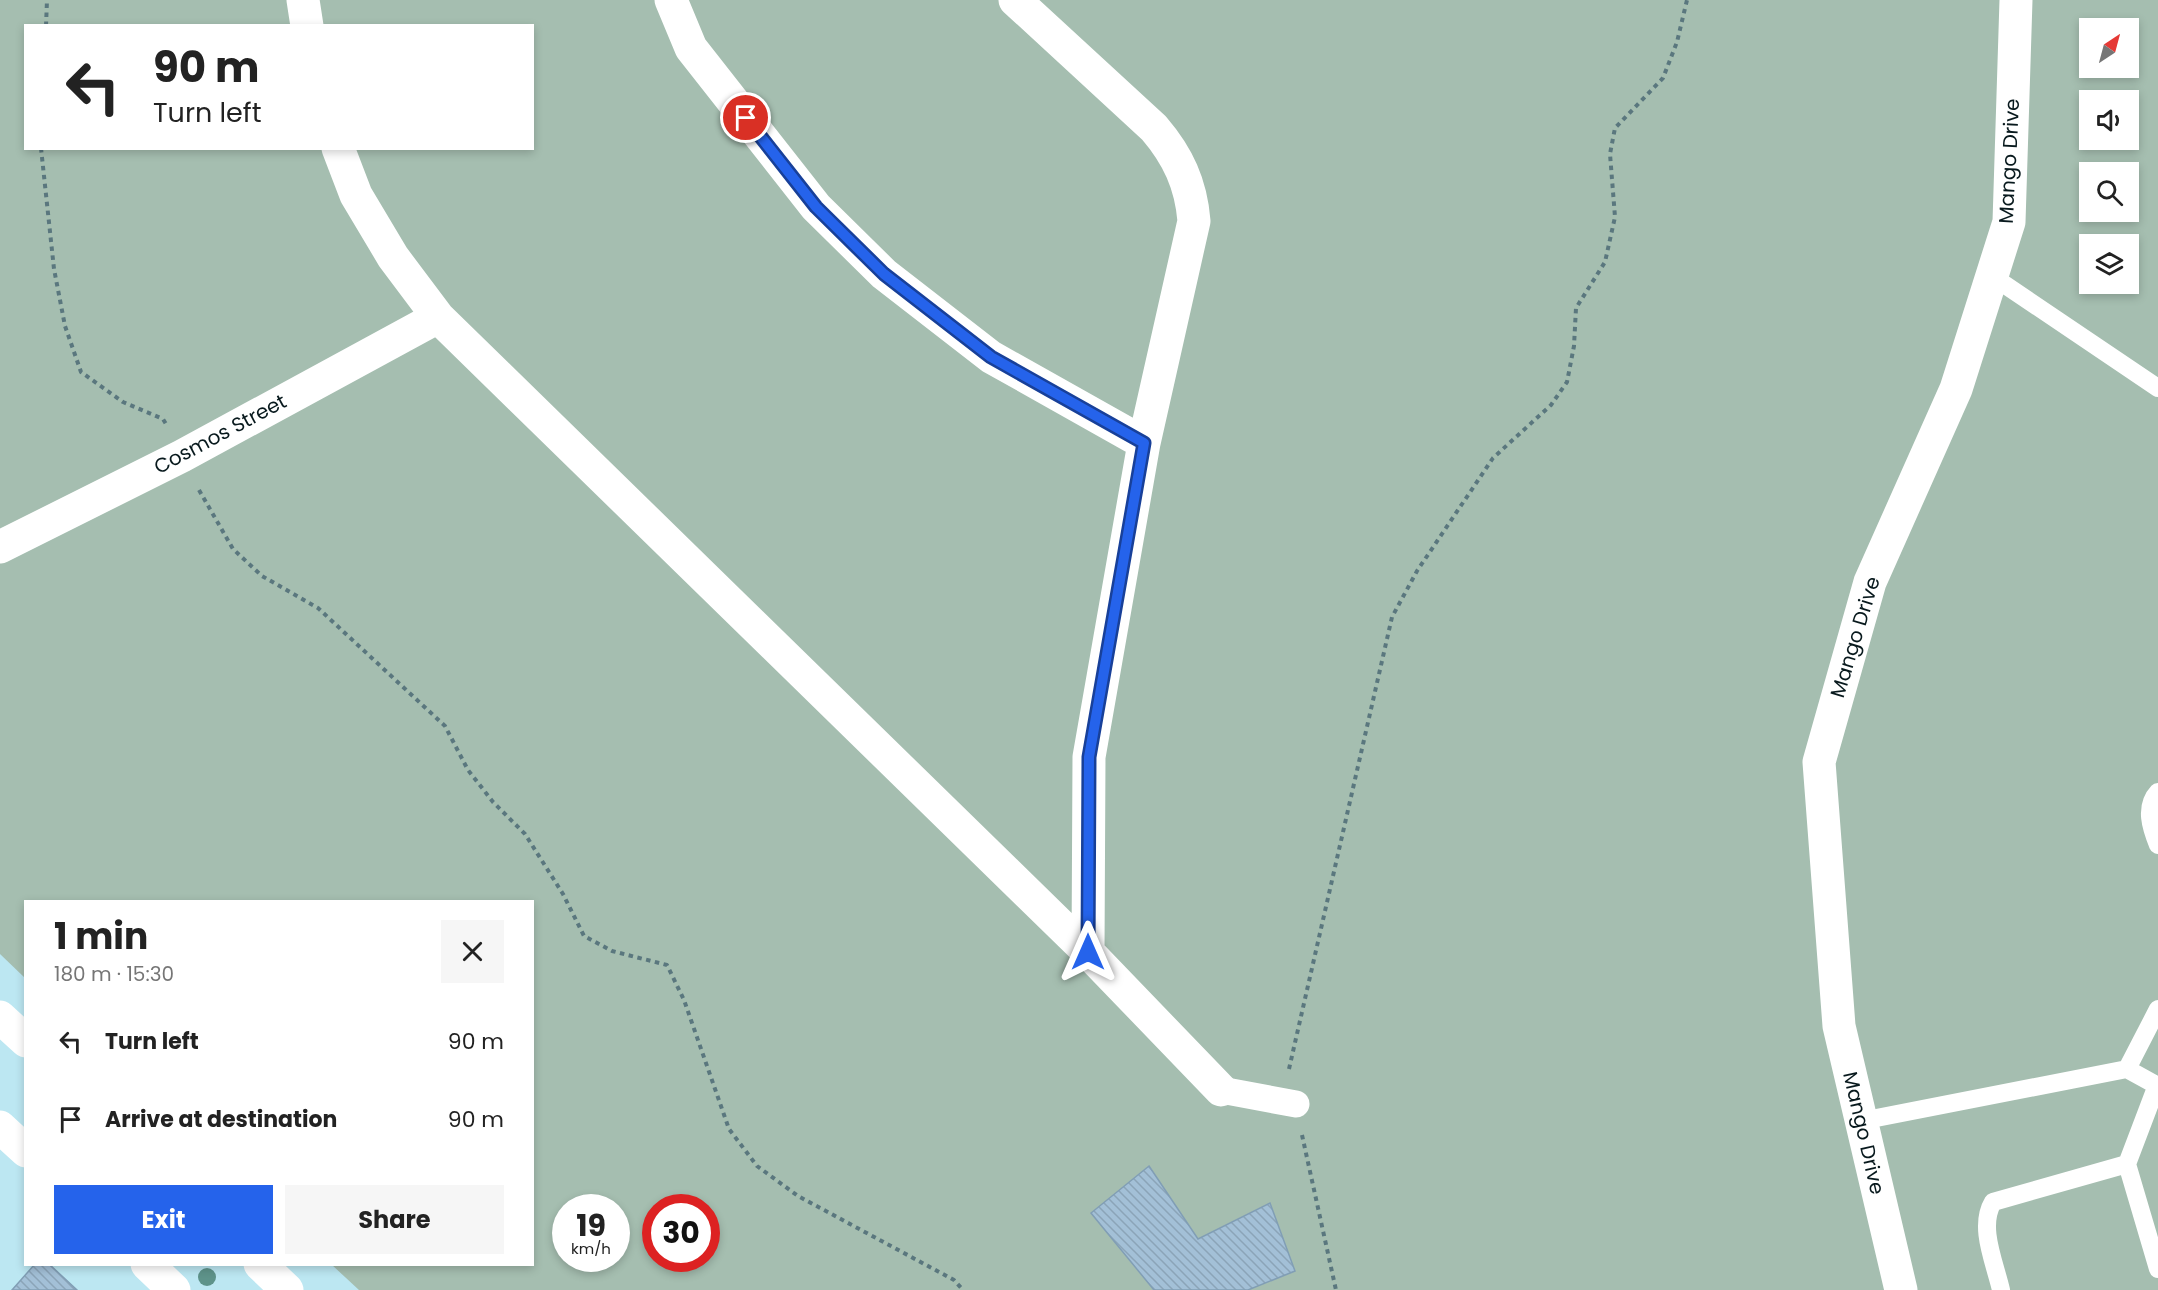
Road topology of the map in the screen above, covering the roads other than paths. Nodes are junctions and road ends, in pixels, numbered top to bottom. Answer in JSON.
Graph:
{"nodes":[{"id":1,"x":303,"y":0,"type":"edge"},
{"id":2,"x":671,"y":0,"type":"edge"},
{"id":3,"x":1015,"y":0,"type":"edge"},
{"id":4,"x":2016,"y":0,"type":"edge"},
{"id":5,"x":307,"y":24,"type":"edge"},
{"id":6,"x":339,"y":150,"type":"edge"},
{"id":7,"x":1992,"y":276,"type":"junction"},
{"id":8,"x":438,"y":317,"type":"junction"},
{"id":9,"x":2158,"y":388,"type":"edge"},
{"id":10,"x":1144,"y":443,"type":"junction"},
{"id":11,"x":0,"y":547,"type":"edge"},
{"id":12,"x":2158,"y":792,"type":"edge"},
{"id":13,"x":2158,"y":845,"type":"edge"},
{"id":14,"x":1088,"y":952,"type":"junction"},
{"id":15,"x":2158,"y":1009,"type":"edge"},
{"id":16,"x":0,"y":1017,"type":"edge"},
{"id":17,"x":24,"y":1039,"type":"edge"},
{"id":18,"x":2127,"y":1069,"type":"junction"},
{"id":19,"x":2158,"y":1086,"type":"edge"},
{"id":20,"x":1221,"y":1090,"type":"joint"},
{"id":21,"x":1296,"y":1104,"type":"road end"},
{"id":22,"x":1861,"y":1121,"type":"junction"},
{"id":23,"x":0,"y":1127,"type":"edge"},
{"id":24,"x":24,"y":1149,"type":"edge"},
{"id":25,"x":2127,"y":1164,"type":"junction"},
{"id":26,"x":149,"y":1266,"type":"edge"},
{"id":27,"x":262,"y":1266,"type":"edge"},
{"id":28,"x":2158,"y":1269,"type":"edge"},
{"id":29,"x":174,"y":1290,"type":"edge"},
{"id":30,"x":287,"y":1290,"type":"edge"},
{"id":31,"x":1901,"y":1290,"type":"edge"},
{"id":32,"x":2001,"y":1290,"type":"edge"}],
"edges":[{"from":1,"to":5,"type":"street"},
{"from":2,"to":10,"type":"street"},
{"from":3,"to":10,"type":"street"},
{"from":4,"to":7,"type":"street","name":"Mango Drive"},
{"from":6,"to":8,"type":"street"},
{"from":7,"to":9,"type":"lane"},
{"from":7,"to":22,"type":"street","name":"Mango Drive"},
{"from":8,"to":11,"type":"street","name":"Cosmos Street"},
{"from":8,"to":14,"type":"street"},
{"from":10,"to":14,"type":"street"},
{"from":12,"to":13,"type":"lane"},
{"from":14,"to":20,"type":"street"},
{"from":15,"to":18,"type":"lane"},
{"from":16,"to":17,"type":"street"},
{"from":18,"to":19,"type":"lane"},
{"from":18,"to":22,"type":"lane"},
{"from":19,"to":25,"type":"lane"},
{"from":20,"to":21,"type":"street"},
{"from":22,"to":31,"type":"street","name":"Mango Drive"},
{"from":23,"to":24,"type":"street"},
{"from":25,"to":28,"type":"lane"},
{"from":25,"to":32,"type":"lane"},
{"from":26,"to":29,"type":"street"},
{"from":27,"to":30,"type":"street"}]}
